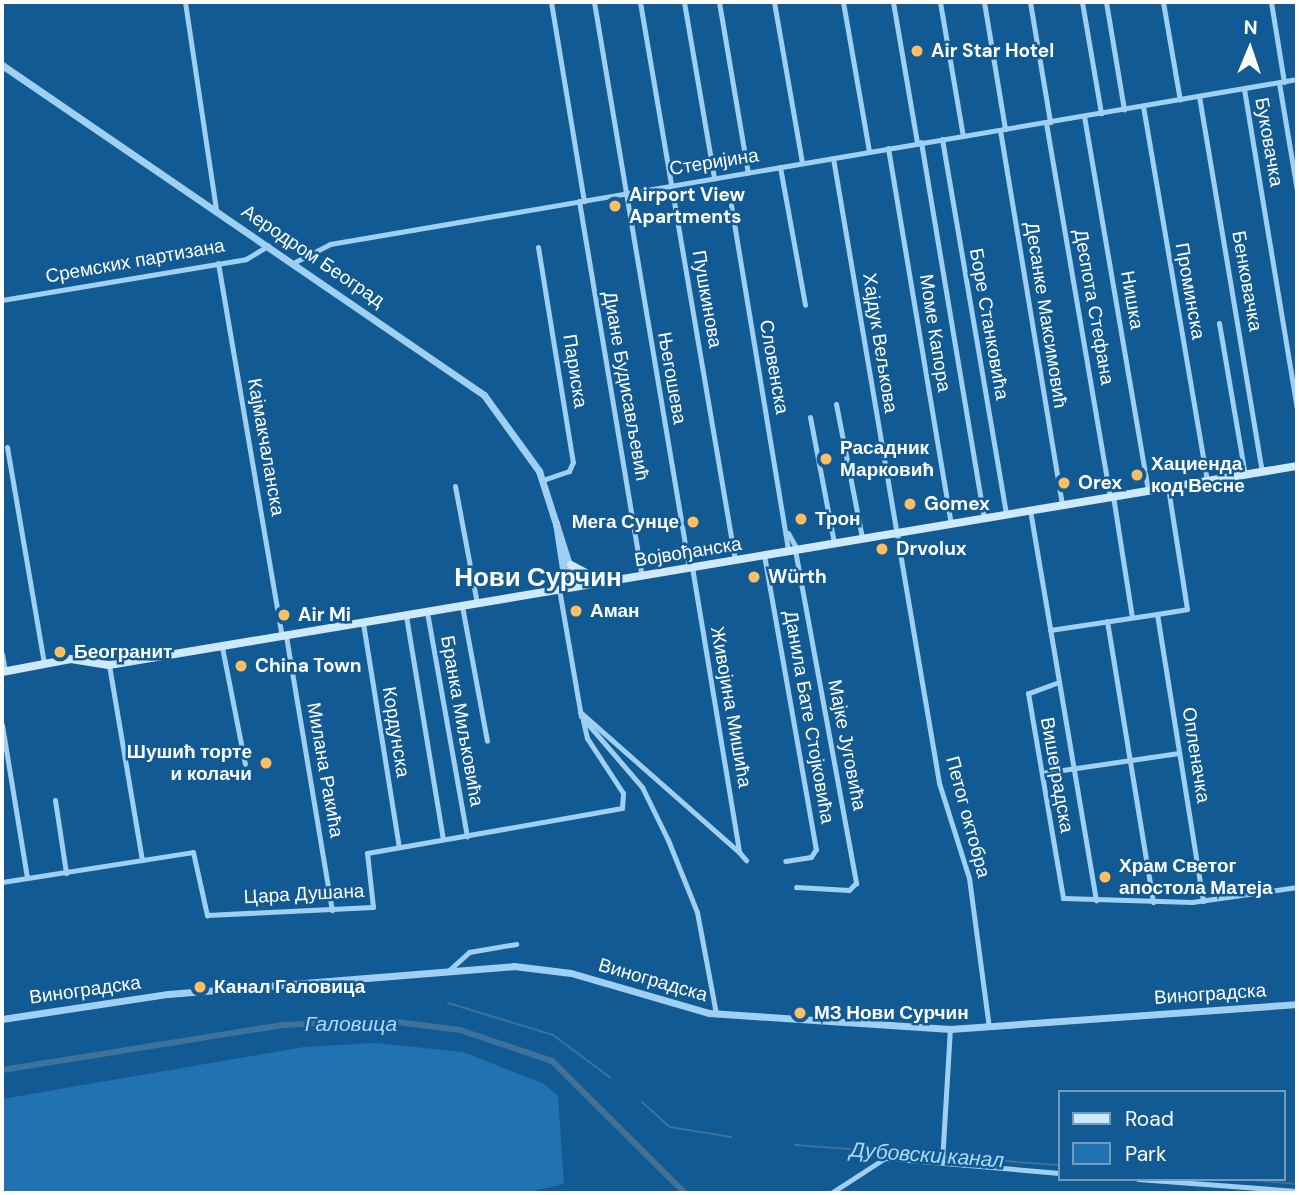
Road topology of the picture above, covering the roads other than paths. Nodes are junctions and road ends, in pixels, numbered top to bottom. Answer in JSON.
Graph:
{"nodes":[{"id":1,"x":186,"y":2,"type":"edge"},
{"id":2,"x":551,"y":2,"type":"edge"},
{"id":3,"x":594,"y":2,"type":"edge"},
{"id":4,"x":640,"y":2,"type":"edge"},
{"id":5,"x":684,"y":2,"type":"edge"},
{"id":6,"x":719,"y":2,"type":"edge"},
{"id":7,"x":774,"y":2,"type":"edge"},
{"id":8,"x":843,"y":2,"type":"edge"},
{"id":9,"x":893,"y":2,"type":"edge"},
{"id":10,"x":940,"y":2,"type":"edge"},
{"id":11,"x":984,"y":2,"type":"edge"},
{"id":12,"x":1030,"y":2,"type":"edge"},
{"id":13,"x":1082,"y":2,"type":"edge"},
{"id":14,"x":1106,"y":2,"type":"edge"},
{"id":15,"x":1163,"y":2,"type":"edge"},
{"id":16,"x":1271,"y":2,"type":"edge"},
{"id":17,"x":2,"y":65,"type":"edge"},
{"id":18,"x":1297,"y":79,"type":"edge"},
{"id":19,"x":1281,"y":82,"type":"junction"},
{"id":20,"x":1244,"y":89,"type":"junction"},
{"id":21,"x":1199,"y":96,"type":"junction"},
{"id":22,"x":1180,"y":100,"type":"junction"},
{"id":23,"x":1143,"y":106,"type":"junction"},
{"id":24,"x":1124,"y":109,"type":"junction"},
{"id":25,"x":1101,"y":113,"type":"junction"},
{"id":26,"x":1084,"y":116,"type":"junction"},
{"id":27,"x":1048,"y":122,"type":"junction"},
{"id":28,"x":1003,"y":130,"type":"junction"},
{"id":29,"x":963,"y":136,"type":"junction"},
{"id":30,"x":942,"y":139,"type":"junction"},
{"id":31,"x":919,"y":143,"type":"junction"},
{"id":32,"x":888,"y":148,"type":"junction"},
{"id":33,"x":869,"y":151,"type":"junction"},
{"id":34,"x":833,"y":158,"type":"junction"},
{"id":35,"x":802,"y":163,"type":"junction"},
{"id":36,"x":779,"y":167,"type":"junction"},
{"id":37,"x":748,"y":173,"type":"junction"},
{"id":38,"x":714,"y":178,"type":"junction"},
{"id":39,"x":671,"y":185,"type":"junction"},
{"id":40,"x":1297,"y":191,"type":"edge"},
{"id":41,"x":626,"y":193,"type":"junction"},
{"id":42,"x":582,"y":201,"type":"junction"},
{"id":43,"x":731,"y":205,"type":"dead end"},
{"id":44,"x":216,"y":209,"type":"junction"},
{"id":45,"x":269,"y":245,"type":"junction"},
{"id":46,"x":538,"y":247,"type":"dead end"},
{"id":47,"x":295,"y":262,"type":"junction"},
{"id":48,"x":218,"y":264,"type":"junction"},
{"id":49,"x":2,"y":300,"type":"edge"},
{"id":50,"x":805,"y":305,"type":"dead end"},
{"id":51,"x":1219,"y":323,"type":"dead end"},
{"id":52,"x":836,"y":404,"type":"dead end"},
{"id":53,"x":1297,"y":408,"type":"edge"},
{"id":54,"x":810,"y":417,"type":"dead end"},
{"id":55,"x":7,"y":447,"type":"dead end"},
{"id":56,"x":1297,"y":466,"type":"edge"},
{"id":57,"x":1262,"y":472,"type":"junction"},
{"id":58,"x":1245,"y":475,"type":"junction"},
{"id":59,"x":543,"y":480,"type":"junction"},
{"id":60,"x":1207,"y":481,"type":"junction"},
{"id":61,"x":455,"y":486,"type":"dead end"},
{"id":62,"x":1168,"y":487,"type":"junction"},
{"id":63,"x":1148,"y":490,"type":"junction"},
{"id":64,"x":1111,"y":496,"type":"junction"},
{"id":65,"x":1062,"y":505,"type":"junction"},
{"id":66,"x":1030,"y":510,"type":"junction"},
{"id":67,"x":1006,"y":514,"type":"junction"},
{"id":68,"x":984,"y":518,"type":"junction"},
{"id":69,"x":556,"y":519,"type":"junction"},
{"id":70,"x":951,"y":523,"type":"junction"},
{"id":71,"x":896,"y":533,"type":"junction"},
{"id":72,"x":862,"y":538,"type":"junction"},
{"id":73,"x":834,"y":543,"type":"junction"},
{"id":74,"x":793,"y":550,"type":"junction"},
{"id":75,"x":764,"y":555,"type":"junction"},
{"id":76,"x":735,"y":560,"type":"junction"},
{"id":77,"x":571,"y":565,"type":"junction"},
{"id":78,"x":690,"y":568,"type":"junction"},
{"id":79,"x":642,"y":576,"type":"junction"},
{"id":80,"x":606,"y":582,"type":"junction"},
{"id":81,"x":576,"y":586,"type":"junction"},
{"id":82,"x":562,"y":589,"type":"junction"},
{"id":83,"x":477,"y":603,"type":"junction"},
{"id":84,"x":462,"y":606,"type":"junction"},
{"id":85,"x":427,"y":612,"type":"junction"},
{"id":86,"x":1157,"y":614,"type":"junction"},
{"id":87,"x":406,"y":616,"type":"junction"},
{"id":88,"x":1132,"y":617,"type":"junction"},
{"id":89,"x":1107,"y":621,"type":"junction"},
{"id":90,"x":363,"y":623,"type":"junction"},
{"id":91,"x":1050,"y":630,"type":"junction"},
{"id":92,"x":284,"y":636,"type":"junction"},
{"id":93,"x":222,"y":647,"type":"junction"},
{"id":94,"x":2,"y":654,"type":"edge"},
{"id":95,"x":44,"y":664,"type":"junction"},
{"id":96,"x":109,"y":666,"type":"junction"},
{"id":97,"x":3,"y":671,"type":"edge"},
{"id":98,"x":1059,"y":682,"type":"junction"},
{"id":99,"x":580,"y":712,"type":"junction"},
{"id":100,"x":583,"y":720,"type":"junction"},
{"id":101,"x":2,"y":724,"type":"edge"},
{"id":102,"x":486,"y":741,"type":"dead end"},
{"id":103,"x":1179,"y":753,"type":"junction"},
{"id":104,"x":1131,"y":759,"type":"junction"},
{"id":105,"x":245,"y":764,"type":"dead end"},
{"id":106,"x":1075,"y":768,"type":"junction"},
{"id":107,"x":1042,"y":773,"type":"junction"},
{"id":108,"x":55,"y":800,"type":"dead end"},
{"id":109,"x":467,"y":835,"type":"junction"},
{"id":110,"x":443,"y":839,"type":"junction"},
{"id":111,"x":399,"y":847,"type":"junction"},
{"id":112,"x":739,"y":852,"type":"junction"},
{"id":113,"x":142,"y":860,"type":"junction"},
{"id":114,"x":746,"y":860,"type":"dead end"},
{"id":115,"x":785,"y":861,"type":"dead end"},
{"id":116,"x":66,"y":873,"type":"junction"},
{"id":117,"x":27,"y":878,"type":"junction"},
{"id":118,"x":2,"y":882,"type":"edge"},
{"id":119,"x":796,"y":887,"type":"dead end"},
{"id":120,"x":1297,"y":887,"type":"edge"},
{"id":121,"x":1096,"y":900,"type":"junction"},
{"id":122,"x":1203,"y":901,"type":"junction"},
{"id":123,"x":1153,"y":902,"type":"junction"},
{"id":124,"x":332,"y":909,"type":"junction"},
{"id":125,"x":516,"y":944,"type":"dead end"},
{"id":126,"x":446,"y":973,"type":"junction"},
{"id":127,"x":1297,"y":1004,"type":"edge"},
{"id":128,"x":716,"y":1014,"type":"junction"},
{"id":129,"x":2,"y":1019,"type":"edge"},
{"id":130,"x":989,"y":1027,"type":"junction"},
{"id":131,"x":950,"y":1029,"type":"junction"},
{"id":132,"x":942,"y":1161,"type":"junction"},
{"id":133,"x":1058,"y":1173,"type":"edge"},
{"id":134,"x":1164,"y":1181,"type":"edge"},
{"id":135,"x":1297,"y":1191,"type":"edge"},
{"id":136,"x":831,"y":1193,"type":"edge"}],
"edges":[{"from":1,"to":44,"type":"street"},
{"from":2,"to":42,"type":"street","name":"Диане Будисављевић"},
{"from":3,"to":41,"type":"street","name":"Његошева"},
{"from":4,"to":39,"type":"street","name":"Пушкинова"},
{"from":5,"to":38,"type":"street"},
{"from":6,"to":37,"type":"street"},
{"from":7,"to":35,"type":"street"},
{"from":8,"to":33,"type":"street"},
{"from":9,"to":31,"type":"street"},
{"from":10,"to":29,"type":"street"},
{"from":11,"to":28,"type":"street","name":"Десанке Максимовић"},
{"from":12,"to":27,"type":"street","name":"Деспота Стефана"},
{"from":13,"to":25,"type":"street"},
{"from":14,"to":24,"type":"street"},
{"from":15,"to":22,"type":"street"},
{"from":16,"to":19,"type":"street"},
{"from":17,"to":44,"type":"street","name":"Аеродром Београд"},
{"from":18,"to":19,"type":"street","name":"Стеријина"},
{"from":19,"to":20,"type":"street","name":"Стеријина"},
{"from":19,"to":40,"type":"street"},
{"from":20,"to":21,"type":"street","name":"Стеријина"},
{"from":20,"to":53,"type":"street","name":"Буковачка"},
{"from":21,"to":22,"type":"street","name":"Стеријина"},
{"from":21,"to":57,"type":"street","name":"Бенковачка"},
{"from":22,"to":23,"type":"street","name":"Стеријина"},
{"from":23,"to":24,"type":"street","name":"Стеријина"},
{"from":23,"to":60,"type":"street","name":"Проминска"},
{"from":24,"to":25,"type":"street","name":"Стеријина"},
{"from":25,"to":26,"type":"street","name":"Стеријина"},
{"from":26,"to":27,"type":"street","name":"Стеријина"},
{"from":26,"to":63,"type":"street","name":"Нишка"},
{"from":27,"to":28,"type":"street","name":"Стеријина"},
{"from":27,"to":64,"type":"street","name":"Деспота Стефана"},
{"from":28,"to":29,"type":"street","name":"Стеријина"},
{"from":28,"to":65,"type":"street","name":"Десанке Максимовић"},
{"from":29,"to":30,"type":"street","name":"Стеријина"},
{"from":30,"to":31,"type":"street","name":"Стеријина"},
{"from":30,"to":67,"type":"street","name":"Боре Станковића"},
{"from":31,"to":32,"type":"street","name":"Стеријина"},
{"from":31,"to":68,"type":"street"},
{"from":32,"to":33,"type":"street","name":"Стеријина"},
{"from":32,"to":70,"type":"street","name":"Моме Капора"},
{"from":33,"to":34,"type":"street","name":"Стеријина"},
{"from":34,"to":35,"type":"street","name":"Стеријина"},
{"from":34,"to":71,"type":"street","name":"Хајдук Вељкова"},
{"from":35,"to":36,"type":"street","name":"Стеријина"},
{"from":36,"to":37,"type":"street","name":"Стеријина"},
{"from":36,"to":50,"type":"street"},
{"from":37,"to":38,"type":"street","name":"Стеријина"},
{"from":38,"to":39,"type":"street","name":"Стеријина"},
{"from":39,"to":41,"type":"street","name":"Стеријина"},
{"from":39,"to":76,"type":"street","name":"Пушкинова"},
{"from":41,"to":42,"type":"street","name":"Стеријина"},
{"from":41,"to":78,"type":"street","name":"Његошева"},
{"from":42,"to":47,"type":"street","name":"Стеријина"},
{"from":42,"to":79,"type":"street","name":"Диане Будисављевић"},
{"from":43,"to":74,"type":"street","name":"Словенска"},
{"from":44,"to":45,"type":"street","name":"Аеродром Београд"},
{"from":45,"to":47,"type":"street","name":"Аеродром Београд"},
{"from":45,"to":48,"type":"street","name":"Сремских партизана"},
{"from":46,"to":59,"type":"street","name":"Париска"},
{"from":47,"to":59,"type":"street","name":"Аеродром Београд"},
{"from":48,"to":49,"type":"street","name":"Сремских партизана"},
{"from":48,"to":92,"type":"street","name":"Кајмакчаланска"},
{"from":51,"to":58,"type":"street"},
{"from":52,"to":72,"type":"street"},
{"from":54,"to":73,"type":"street"},
{"from":55,"to":95,"type":"street"},
{"from":56,"to":57,"type":"main road","name":"Војвођанска"},
{"from":57,"to":58,"type":"main road","name":"Војвођанска"},
{"from":58,"to":60,"type":"main road","name":"Војвођанска"},
{"from":59,"to":69,"type":"street","name":"Аеродром Београд"},
{"from":60,"to":62,"type":"main road","name":"Војвођанска"},
{"from":61,"to":83,"type":"street"},
{"from":62,"to":63,"type":"main road","name":"Војвођанска"},
{"from":62,"to":86,"type":"street"},
{"from":63,"to":64,"type":"main road","name":"Војвођанска"},
{"from":64,"to":65,"type":"main road","name":"Војвођанска"},
{"from":64,"to":88,"type":"street","name":"Деспота Стефана"},
{"from":65,"to":66,"type":"main road","name":"Војвођанска"},
{"from":66,"to":67,"type":"main road","name":"Војвођанска"},
{"from":66,"to":91,"type":"street","name":"Вишеградска"},
{"from":67,"to":68,"type":"main road","name":"Војвођанска"},
{"from":68,"to":70,"type":"main road","name":"Војвођанска"},
{"from":69,"to":77,"type":"street","name":"Аеродром Београд"},
{"from":69,"to":82,"type":"street","name":"Аеродром Београд"},
{"from":70,"to":71,"type":"main road","name":"Војвођанска"},
{"from":71,"to":72,"type":"main road","name":"Војвођанска"},
{"from":71,"to":130,"type":"street","name":"Петог октобра"},
{"from":72,"to":73,"type":"main road","name":"Војвођанска"},
{"from":73,"to":74,"type":"main road","name":"Војвођанска"},
{"from":74,"to":75,"type":"main road","name":"Војвођанска"},
{"from":74,"to":119,"type":"street","name":"Мајке Југовића"},
{"from":75,"to":76,"type":"main road","name":"Војвођанска"},
{"from":75,"to":115,"type":"street","name":"Данила Бате Стојковића"},
{"from":76,"to":78,"type":"main road","name":"Војвођанска"},
{"from":77,"to":80,"type":"main road"},
{"from":77,"to":81,"type":"street","name":"Аеродром Београд"},
{"from":78,"to":79,"type":"main road","name":"Војвођанска"},
{"from":78,"to":112,"type":"street","name":"Живојина Мишића"},
{"from":79,"to":80,"type":"main road","name":"Војвођанска"},
{"from":80,"to":81,"type":"main road","name":"Војвођанска"},
{"from":81,"to":82,"type":"main road","name":"Војвођанска"},
{"from":82,"to":83,"type":"main road","name":"Војвођанска"},
{"from":82,"to":99,"type":"street"},
{"from":83,"to":84,"type":"main road","name":"Војвођанска"},
{"from":84,"to":85,"type":"main road","name":"Војвођанска"},
{"from":84,"to":102,"type":"street"},
{"from":85,"to":87,"type":"main road","name":"Војвођанска"},
{"from":85,"to":109,"type":"street","name":"Бранка Миљковића"},
{"from":86,"to":88,"type":"street"},
{"from":86,"to":103,"type":"street","name":"Опленачка"},
{"from":87,"to":90,"type":"main road","name":"Војвођанска"},
{"from":87,"to":110,"type":"street"},
{"from":88,"to":89,"type":"street"},
{"from":89,"to":91,"type":"street"},
{"from":89,"to":104,"type":"street"},
{"from":90,"to":92,"type":"main road","name":"Војвођанска"},
{"from":90,"to":111,"type":"street","name":"Кордунска"},
{"from":91,"to":98,"type":"street","name":"Вишеградска"},
{"from":92,"to":93,"type":"main road","name":"Војвођанска"},
{"from":92,"to":124,"type":"street","name":"Милана Ракића"},
{"from":93,"to":96,"type":"main road","name":"Војвођанска"},
{"from":93,"to":105,"type":"street"},
{"from":94,"to":97,"type":"street"},
{"from":95,"to":96,"type":"main road","name":"Војвођанска"},
{"from":95,"to":97,"type":"main road","name":"Војвођанска"},
{"from":96,"to":113,"type":"street"},
{"from":98,"to":106,"type":"street","name":"Вишеградска"},
{"from":98,"to":107,"type":"street","name":"Вишеградска"},
{"from":99,"to":100,"type":"street"},
{"from":99,"to":112,"type":"street"},
{"from":100,"to":109,"type":"street","name":"Цара Душана"},
{"from":100,"to":128,"type":"street"},
{"from":101,"to":117,"type":"street"},
{"from":103,"to":104,"type":"street"},
{"from":103,"to":122,"type":"street","name":"Опленачка"},
{"from":104,"to":106,"type":"street"},
{"from":104,"to":123,"type":"street"},
{"from":106,"to":107,"type":"street"},
{"from":106,"to":121,"type":"street","name":"Вишеградска"},
{"from":107,"to":121,"type":"street","name":"Вишеградска"},
{"from":108,"to":116,"type":"street"},
{"from":109,"to":110,"type":"street","name":"Цара Душана"},
{"from":110,"to":111,"type":"street","name":"Цара Душана"},
{"from":111,"to":124,"type":"street","name":"Цара Душана"},
{"from":112,"to":114,"type":"street"},
{"from":113,"to":116,"type":"street","name":"Цара Душана"},
{"from":113,"to":124,"type":"street","name":"Цара Душана"},
{"from":116,"to":117,"type":"street","name":"Цара Душана"},
{"from":117,"to":118,"type":"street","name":"Цара Душана"},
{"from":120,"to":122,"type":"street"},
{"from":121,"to":123,"type":"street"},
{"from":122,"to":123,"type":"street"},
{"from":125,"to":126,"type":"street"},
{"from":126,"to":128,"type":"street","name":"Виноградска"},
{"from":126,"to":129,"type":"street","name":"Виноградска"},
{"from":127,"to":130,"type":"street","name":"Виноградска"},
{"from":128,"to":131,"type":"street","name":"Виноградска"},
{"from":130,"to":131,"type":"street","name":"Виноградска"},
{"from":131,"to":132,"type":"street"},
{"from":132,"to":133,"type":"street"},
{"from":132,"to":136,"type":"street"},
{"from":134,"to":135,"type":"street"}]}
